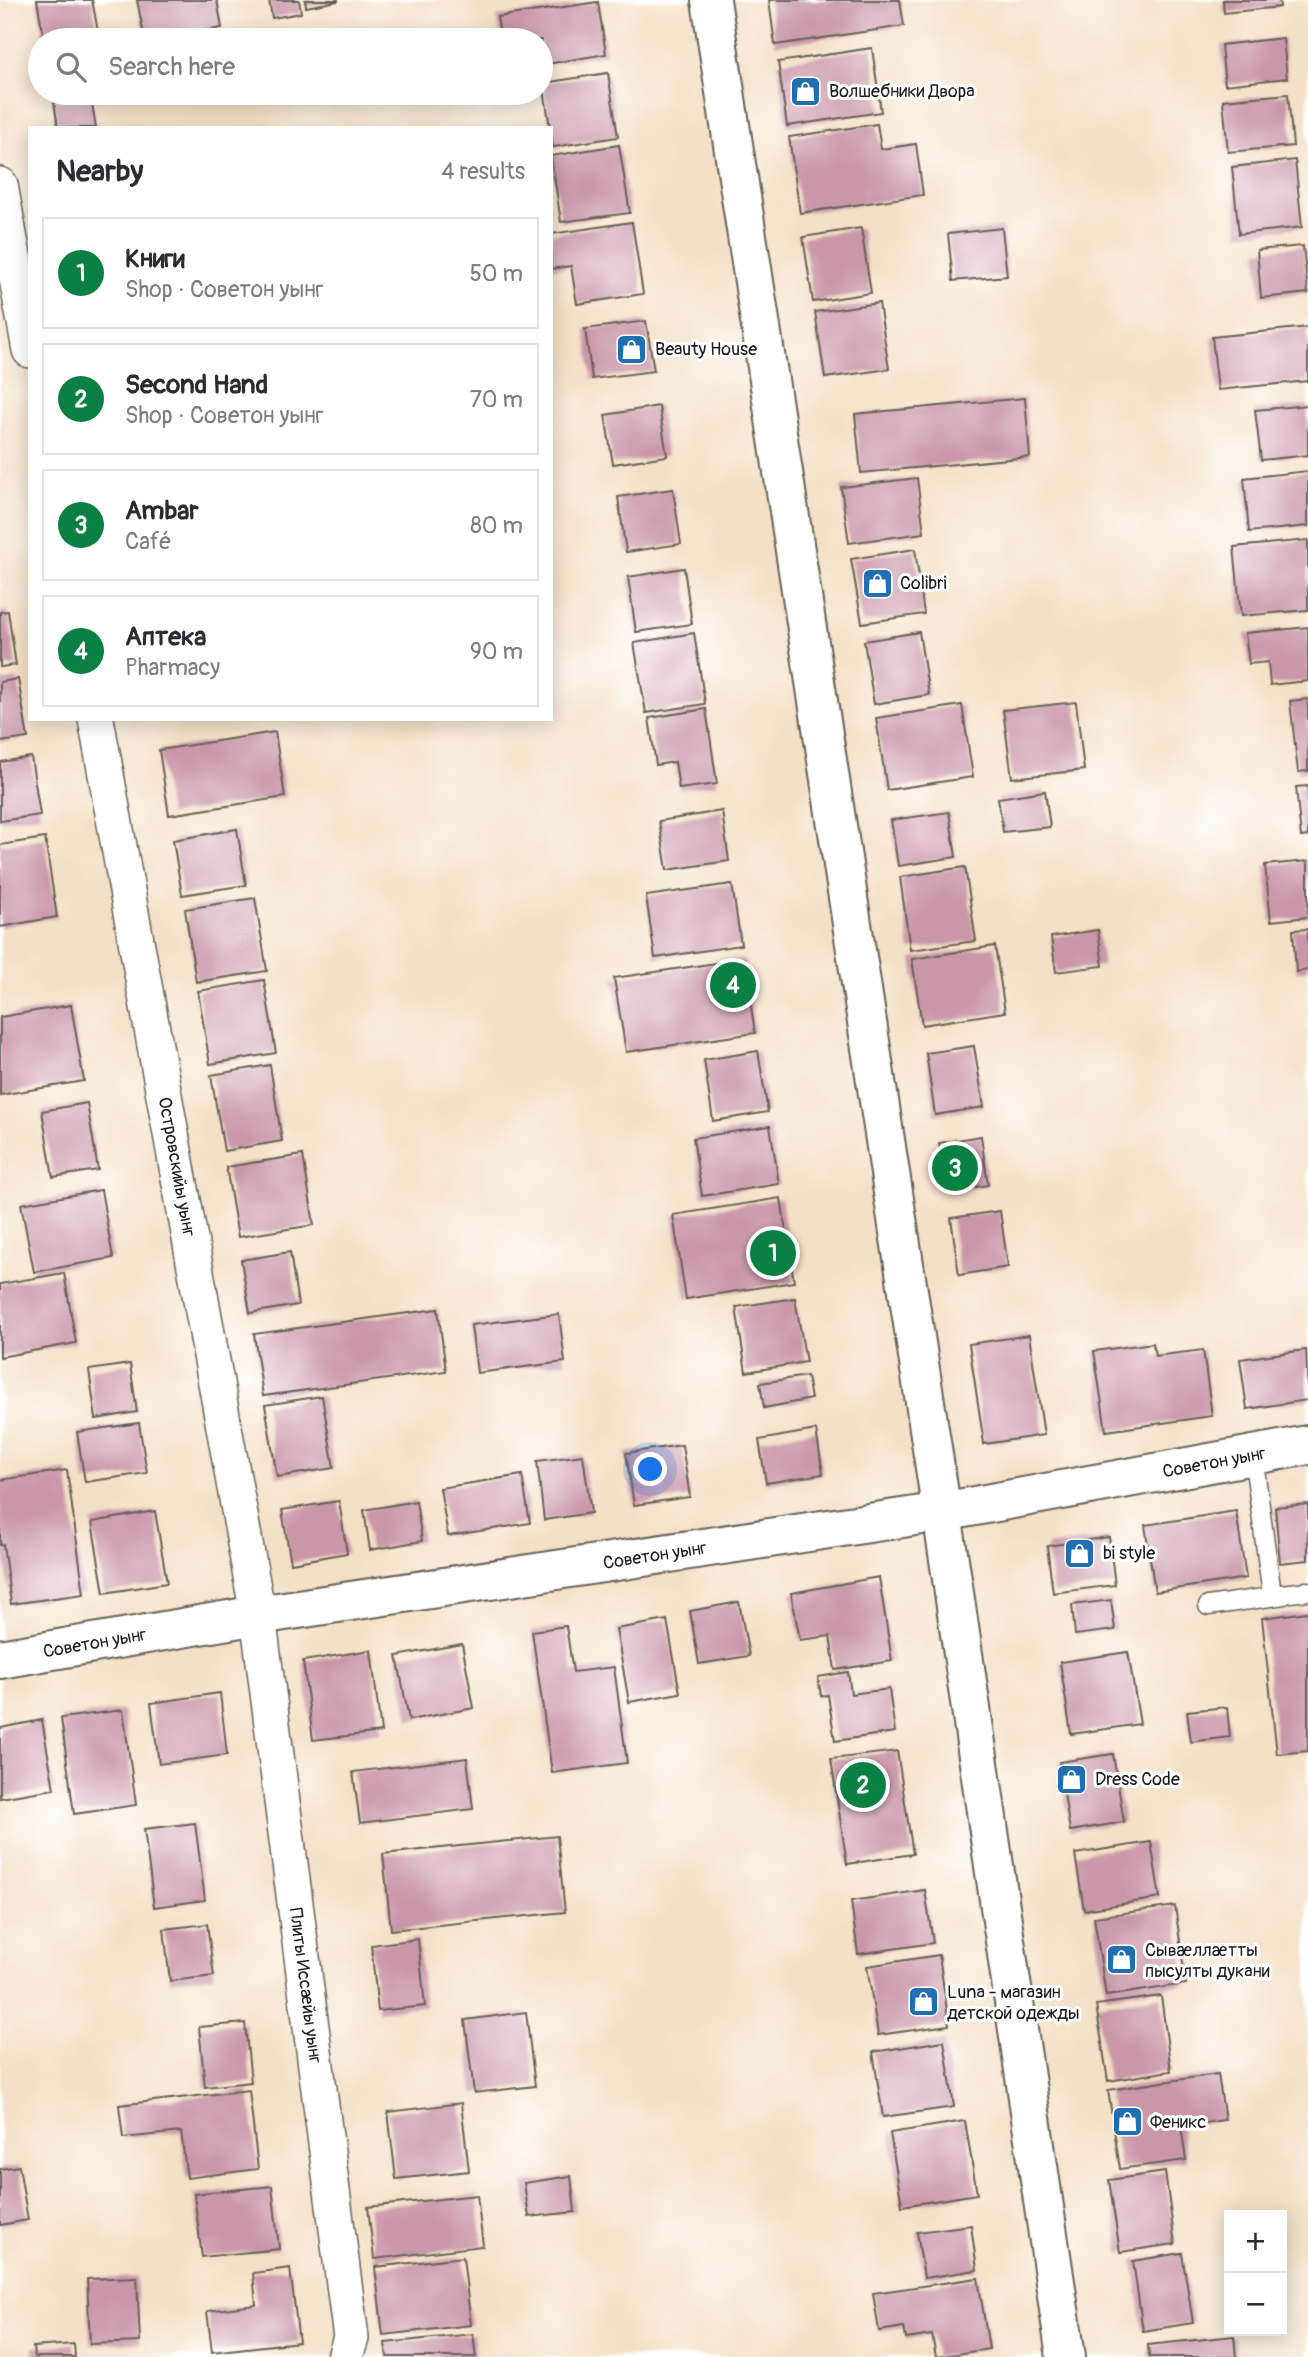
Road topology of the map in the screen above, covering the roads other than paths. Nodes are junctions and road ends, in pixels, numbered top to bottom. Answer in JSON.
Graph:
{"nodes":[{"id":1,"x":711,"y":0,"type":"edge"},
{"id":2,"x":0,"y":185,"type":"edge"},
{"id":3,"x":28,"y":339,"type":"edge"},
{"id":4,"x":96,"y":721,"type":"edge"},
{"id":5,"x":1308,"y":1445,"type":"edge"},
{"id":6,"x":1253,"y":1454,"type":"junction"},
{"id":7,"x":942,"y":1511,"type":"junction"},
{"id":8,"x":1308,"y":1591,"type":"edge"},
{"id":9,"x":1208,"y":1606,"type":"dead end"},
{"id":10,"x":258,"y":1615,"type":"junction"},
{"id":11,"x":0,"y":1659,"type":"edge"},
{"id":12,"x":345,"y":2357,"type":"edge"},
{"id":13,"x":1066,"y":2357,"type":"edge"}],
"edges":[{"from":1,"to":7,"type":"street"},
{"from":2,"to":3,"type":"street"},
{"from":4,"to":10,"type":"street","name":"Островскийы уынг"},
{"from":5,"to":6,"type":"street","name":"Советон уынг"},
{"from":6,"to":7,"type":"street","name":"Советон уынг"},
{"from":6,"to":8,"type":"lane"},
{"from":7,"to":10,"type":"street","name":"Советон уынг"},
{"from":7,"to":13,"type":"street"},
{"from":8,"to":9,"type":"lane"},
{"from":10,"to":11,"type":"street","name":"Советон уынг"},
{"from":10,"to":12,"type":"street","name":"Плиты Иссæйы уынг"}]}
